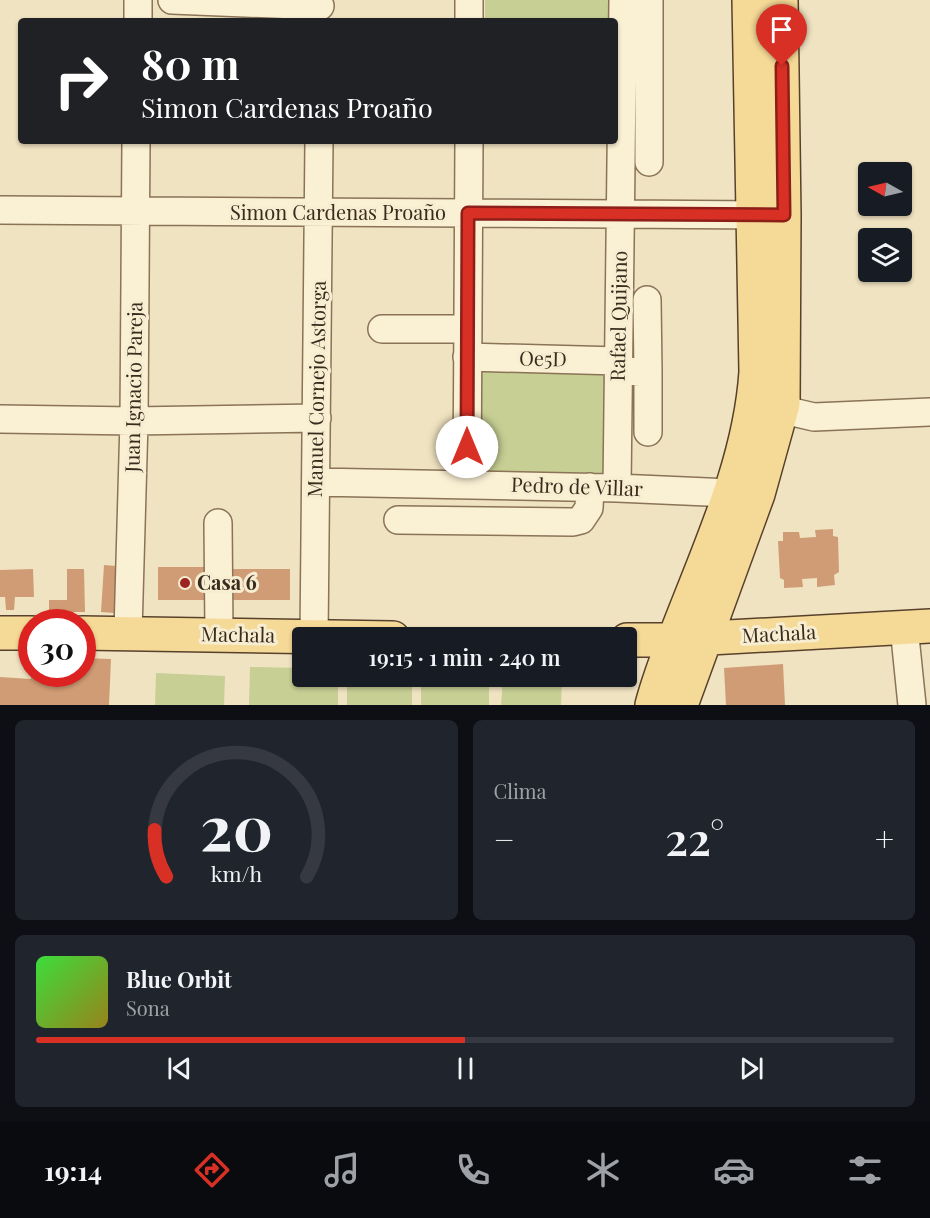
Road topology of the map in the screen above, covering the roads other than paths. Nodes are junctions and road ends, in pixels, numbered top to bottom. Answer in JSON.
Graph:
{"nodes":[{"id":1,"x":138,"y":0,"type":"edge"},
{"id":2,"x":172,"y":0,"type":"edge"},
{"id":3,"x":469,"y":0,"type":"edge"},
{"id":4,"x":749,"y":0,"type":"edge"},
{"id":5,"x":781,"y":0,"type":"edge"},
{"id":6,"x":320,"y":9,"type":"edge"},
{"id":7,"x":636,"y":13,"type":"edge"},
{"id":8,"x":138,"y":18,"type":"edge"},
{"id":9,"x":469,"y":18,"type":"edge"},
{"id":10,"x":619,"y":74,"type":"edge"},
{"id":11,"x":136,"y":144,"type":"edge"},
{"id":12,"x":319,"y":144,"type":"edge"},
{"id":13,"x":469,"y":144,"type":"edge"},
{"id":14,"x":649,"y":162,"type":"dead end"},
{"id":15,"x":0,"y":210,"type":"edge"},
{"id":16,"x":135,"y":212,"type":"junction"},
{"id":17,"x":319,"y":213,"type":"junction"},
{"id":18,"x":468,"y":213,"type":"junction"},
{"id":19,"x":769,"y":215,"type":"junction"},
{"id":20,"x":621,"y":216,"type":"junction"},
{"id":21,"x":647,"y":300,"type":"dead end"},
{"id":22,"x":382,"y":329,"type":"dead end"},
{"id":23,"x":468,"y":330,"type":"junction"},
{"id":24,"x":467,"y":357,"type":"junction"},
{"id":25,"x":619,"y":366,"type":"junction"},
{"id":26,"x":648,"y":372,"type":"junction"},
{"id":27,"x":767,"y":407,"type":"junction"},
{"id":28,"x":930,"y":412,"type":"edge"},
{"id":29,"x":317,"y":418,"type":"junction"},
{"id":30,"x":0,"y":419,"type":"edge"},
{"id":31,"x":134,"y":421,"type":"junction"},
{"id":32,"x":648,"y":432,"type":"dead end"},
{"id":33,"x":316,"y":482,"type":"junction"},
{"id":34,"x":467,"y":484,"type":"junction"},
{"id":35,"x":590,"y":487,"type":"junction"},
{"id":36,"x":617,"y":488,"type":"junction"},
{"id":37,"x":730,"y":493,"type":"junction"},
{"id":38,"x":398,"y":520,"type":"dead end"},
{"id":39,"x":218,"y":523,"type":"dead end"},
{"id":40,"x":917,"y":626,"type":"edge"},
{"id":41,"x":314,"y":627,"type":"edge"},
{"id":42,"x":0,"y":633,"type":"edge"},
{"id":43,"x":18,"y":633,"type":"edge"},
{"id":44,"x":96,"y":633,"type":"edge"},
{"id":45,"x":128,"y":633,"type":"junction"},
{"id":46,"x":219,"y":634,"type":"junction"},
{"id":47,"x":292,"y":636,"type":"edge"},
{"id":48,"x":708,"y":639,"type":"junction"},
{"id":49,"x":637,"y":640,"type":"edge"},
{"id":50,"x":674,"y":640,"type":"junction"},
{"id":51,"x":652,"y":705,"type":"edge"},
{"id":52,"x":681,"y":705,"type":"edge"},
{"id":53,"x":912,"y":705,"type":"edge"}],
"edges":[{"from":1,"to":8,"type":"street"},
{"from":2,"to":6,"type":"street"},
{"from":3,"to":9,"type":"street"},
{"from":4,"to":19,"type":"main road"},
{"from":5,"to":19,"type":"main road"},
{"from":7,"to":10,"type":"street","name":"Rafael Quijano"},
{"from":7,"to":14,"type":"street"},
{"from":10,"to":20,"type":"street","name":"Rafael Quijano"},
{"from":11,"to":16,"type":"street","name":"Juan Ignacio Pareja"},
{"from":12,"to":17,"type":"street","name":"Manuel Cornejo Astorga"},
{"from":13,"to":18,"type":"street"},
{"from":15,"to":16,"type":"street","name":"Simon Cardenas Proaño"},
{"from":16,"to":17,"type":"street","name":"Simon Cardenas Proaño"},
{"from":16,"to":31,"type":"street","name":"Juan Ignacio Pareja"},
{"from":17,"to":18,"type":"street","name":"Simon Cardenas Proaño"},
{"from":17,"to":29,"type":"street","name":"Manuel Cornejo Astorga"},
{"from":18,"to":20,"type":"street","name":"Simon Cardenas Proaño"},
{"from":18,"to":23,"type":"street"},
{"from":19,"to":20,"type":"street","name":"Simon Cardenas Proaño"},
{"from":19,"to":27,"type":"main road"},
{"from":20,"to":25,"type":"street","name":"Rafael Quijano"},
{"from":21,"to":26,"type":"street"},
{"from":22,"to":23,"type":"street"},
{"from":23,"to":24,"type":"street"},
{"from":24,"to":25,"type":"street","name":"Oe5D"},
{"from":24,"to":34,"type":"street"},
{"from":25,"to":26,"type":"street","name":"Oe5D"},
{"from":25,"to":36,"type":"street","name":"Rafael Quijano"},
{"from":26,"to":32,"type":"street"},
{"from":27,"to":28,"type":"street"},
{"from":27,"to":37,"type":"main road"},
{"from":27,"to":48,"type":"main road"},
{"from":29,"to":31,"type":"street"},
{"from":29,"to":33,"type":"street","name":"Manuel Cornejo Astorga"},
{"from":30,"to":31,"type":"street"},
{"from":31,"to":45,"type":"street","name":"Juan Ignacio Pareja"},
{"from":33,"to":34,"type":"street","name":"Pedro de Villar"},
{"from":33,"to":41,"type":"street","name":"Manuel Cornejo Astorga"},
{"from":34,"to":35,"type":"street","name":"Pedro de Villar"},
{"from":35,"to":36,"type":"street","name":"Pedro de Villar"},
{"from":35,"to":38,"type":"street"},
{"from":36,"to":37,"type":"street","name":"Pedro de Villar"},
{"from":37,"to":50,"type":"main road"},
{"from":39,"to":46,"type":"street"},
{"from":40,"to":48,"type":"main road","name":"Machala"},
{"from":40,"to":53,"type":"street"},
{"from":42,"to":43,"type":"main road"},
{"from":44,"to":45,"type":"main road","name":"Machala"},
{"from":45,"to":46,"type":"main road","name":"Machala"},
{"from":46,"to":47,"type":"main road","name":"Machala"},
{"from":48,"to":50,"type":"main road","name":"Machala"},
{"from":48,"to":52,"type":"main road"},
{"from":49,"to":50,"type":"main road","name":"Machala"},
{"from":50,"to":51,"type":"main road"}]}
